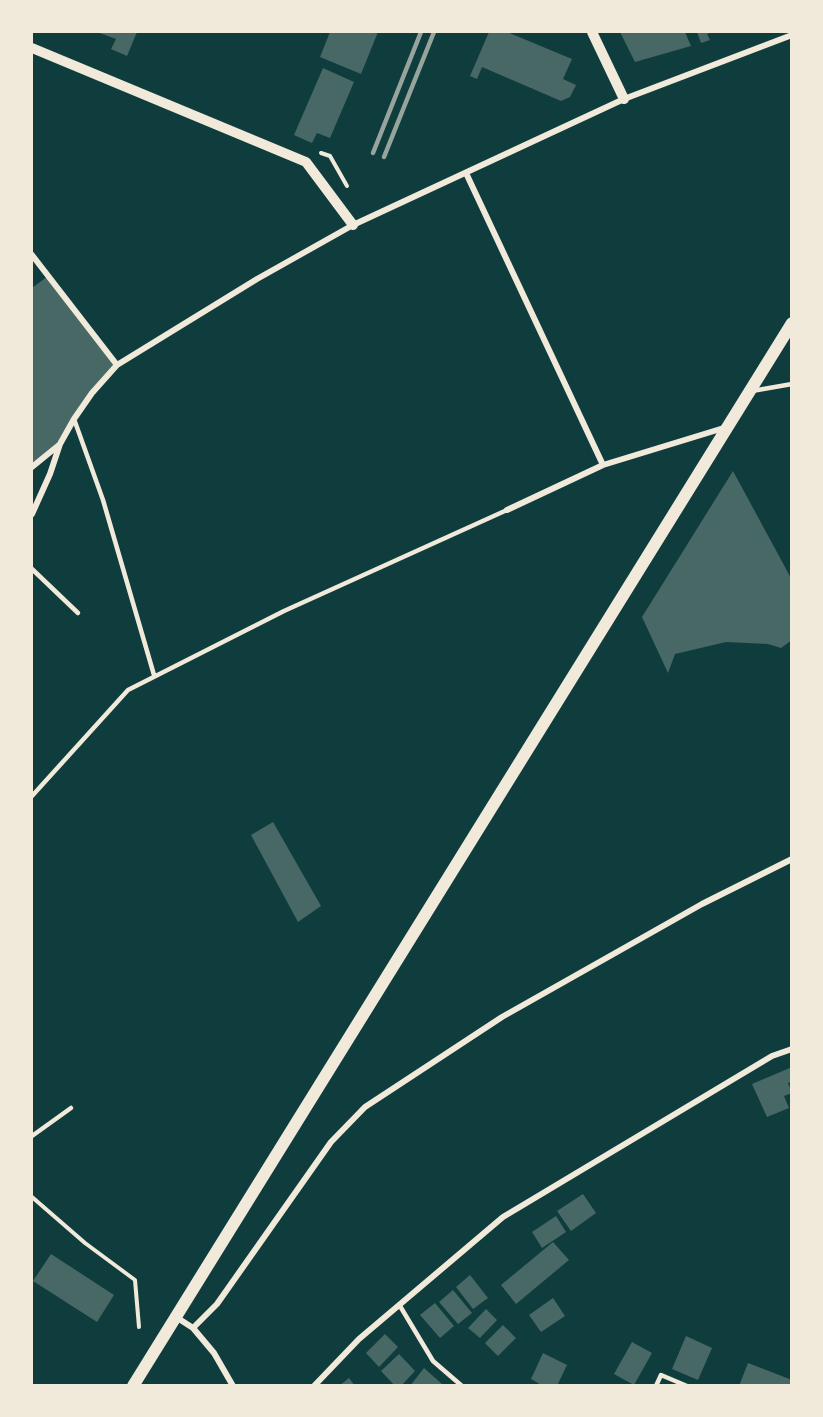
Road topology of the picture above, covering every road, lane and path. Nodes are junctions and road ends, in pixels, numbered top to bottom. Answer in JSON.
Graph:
{"nodes":[{"id":1,"x":592,"y":32,"type":"edge"},
{"id":2,"x":792,"y":35,"type":"edge"},
{"id":3,"x":32,"y":48,"type":"edge"},
{"id":4,"x":624,"y":99,"type":"junction"},
{"id":5,"x":321,"y":153,"type":"dead end"},
{"id":6,"x":466,"y":173,"type":"junction"},
{"id":7,"x":352,"y":195,"type":"dead end"},
{"id":8,"x":353,"y":225,"type":"junction"},
{"id":9,"x":32,"y":255,"type":"edge"},
{"id":10,"x":792,"y":323,"type":"edge"},
{"id":11,"x":117,"y":365,"type":"junction"},
{"id":12,"x":792,"y":384,"type":"edge"},
{"id":13,"x":749,"y":391,"type":"junction"},
{"id":14,"x":74,"y":419,"type":"junction"},
{"id":15,"x":728,"y":427,"type":"junction"},
{"id":16,"x":60,"y":444,"type":"junction"},
{"id":17,"x":603,"y":465,"type":"junction"},
{"id":18,"x":32,"y":467,"type":"edge"},
{"id":19,"x":507,"y":510,"type":"joint"},
{"id":20,"x":32,"y":514,"type":"edge"},
{"id":21,"x":32,"y":569,"type":"edge"},
{"id":22,"x":78,"y":613,"type":"dead end"},
{"id":23,"x":154,"y":675,"type":"junction"},
{"id":24,"x":32,"y":796,"type":"edge"},
{"id":25,"x":792,"y":859,"type":"edge"},
{"id":26,"x":792,"y":1049,"type":"edge"},
{"id":27,"x":71,"y":1108,"type":"dead end"},
{"id":28,"x":32,"y":1136,"type":"edge"},
{"id":29,"x":32,"y":1197,"type":"edge"},
{"id":30,"x":400,"y":1306,"type":"junction"},
{"id":31,"x":176,"y":1317,"type":"junction"},
{"id":32,"x":139,"y":1327,"type":"dead end"},
{"id":33,"x":193,"y":1328,"type":"junction"},
{"id":34,"x":134,"y":1386,"type":"edge"},
{"id":35,"x":233,"y":1386,"type":"edge"},
{"id":36,"x":314,"y":1386,"type":"edge"},
{"id":37,"x":462,"y":1386,"type":"edge"},
{"id":38,"x":657,"y":1386,"type":"edge"},
{"id":39,"x":687,"y":1386,"type":"edge"}],
"edges":[{"from":1,"to":4,"type":"street"},
{"from":2,"to":4,"type":"street"},
{"from":3,"to":8,"type":"street"},
{"from":4,"to":6,"type":"street"},
{"from":5,"to":7,"type":"path"},
{"from":6,"to":8,"type":"street"},
{"from":6,"to":17,"type":"street"},
{"from":8,"to":11,"type":"street"},
{"from":9,"to":11,"type":"street"},
{"from":10,"to":13,"type":"main road"},
{"from":11,"to":14,"type":"street"},
{"from":12,"to":13,"type":"lane"},
{"from":13,"to":15,"type":"main road"},
{"from":14,"to":16,"type":"street"},
{"from":14,"to":23,"type":"lane"},
{"from":15,"to":17,"type":"street"},
{"from":15,"to":31,"type":"main road"},
{"from":16,"to":18,"type":"street"},
{"from":16,"to":20,"type":"street"},
{"from":17,"to":19,"type":"street"},
{"from":19,"to":23,"type":"lane"},
{"from":21,"to":22,"type":"lane"},
{"from":23,"to":24,"type":"lane"},
{"from":25,"to":33,"type":"street"},
{"from":26,"to":30,"type":"street"},
{"from":27,"to":28,"type":"lane"},
{"from":29,"to":32,"type":"path"},
{"from":30,"to":36,"type":"street"},
{"from":30,"to":37,"type":"lane"},
{"from":31,"to":33,"type":"street"},
{"from":31,"to":34,"type":"main road"},
{"from":33,"to":35,"type":"street"},
{"from":38,"to":39,"type":"lane"}]}
